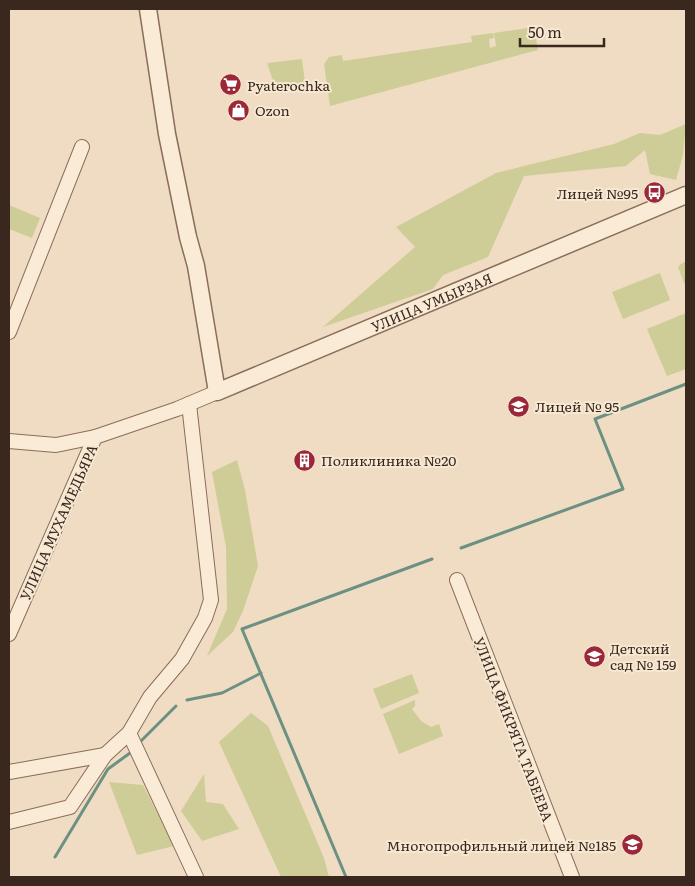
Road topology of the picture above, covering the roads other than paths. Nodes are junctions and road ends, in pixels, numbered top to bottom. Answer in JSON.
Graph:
{"nodes":[{"id":1,"x":148,"y":9,"type":"edge"},
{"id":2,"x":82,"y":147,"type":"dead end"},
{"id":3,"x":686,"y":195,"type":"edge"},
{"id":4,"x":9,"y":332,"type":"edge"},
{"id":5,"x":217,"y":392,"type":"junction"},
{"id":6,"x":183,"y":406,"type":"junction"},
{"id":7,"x":95,"y":438,"type":"junction"},
{"id":8,"x":9,"y":441,"type":"edge"},
{"id":9,"x":456,"y":580,"type":"dead end"},
{"id":10,"x":9,"y":634,"type":"edge"},
{"id":11,"x":129,"y":733,"type":"junction"},
{"id":12,"x":105,"y":755,"type":"junction"},
{"id":13,"x":9,"y":772,"type":"edge"},
{"id":14,"x":9,"y":822,"type":"edge"},
{"id":15,"x":196,"y":877,"type":"edge"},
{"id":16,"x":572,"y":877,"type":"edge"}],
"edges":[{"from":1,"to":5,"type":"street"},
{"from":2,"to":4,"type":"street"},
{"from":3,"to":5,"type":"street","name":"УЛИЦА УМЫРЗАЯ"},
{"from":5,"to":6,"type":"street","name":"УЛИЦА УМЫРЗАЯ"},
{"from":6,"to":7,"type":"street","name":"УЛИЦА МУХАМЕДЬЯРА"},
{"from":6,"to":11,"type":"street"},
{"from":7,"to":8,"type":"street","name":"УЛИЦА МУХАМЕДЬЯРА"},
{"from":7,"to":10,"type":"street","name":"УЛИЦА МУХАМЕДЬЯРА"},
{"from":9,"to":16,"type":"street","name":"УЛИЦА ФИКРЯТА ТАБЕЕВА"},
{"from":11,"to":12,"type":"street"},
{"from":11,"to":15,"type":"street"},
{"from":12,"to":13,"type":"street"},
{"from":12,"to":14,"type":"street"}]}
